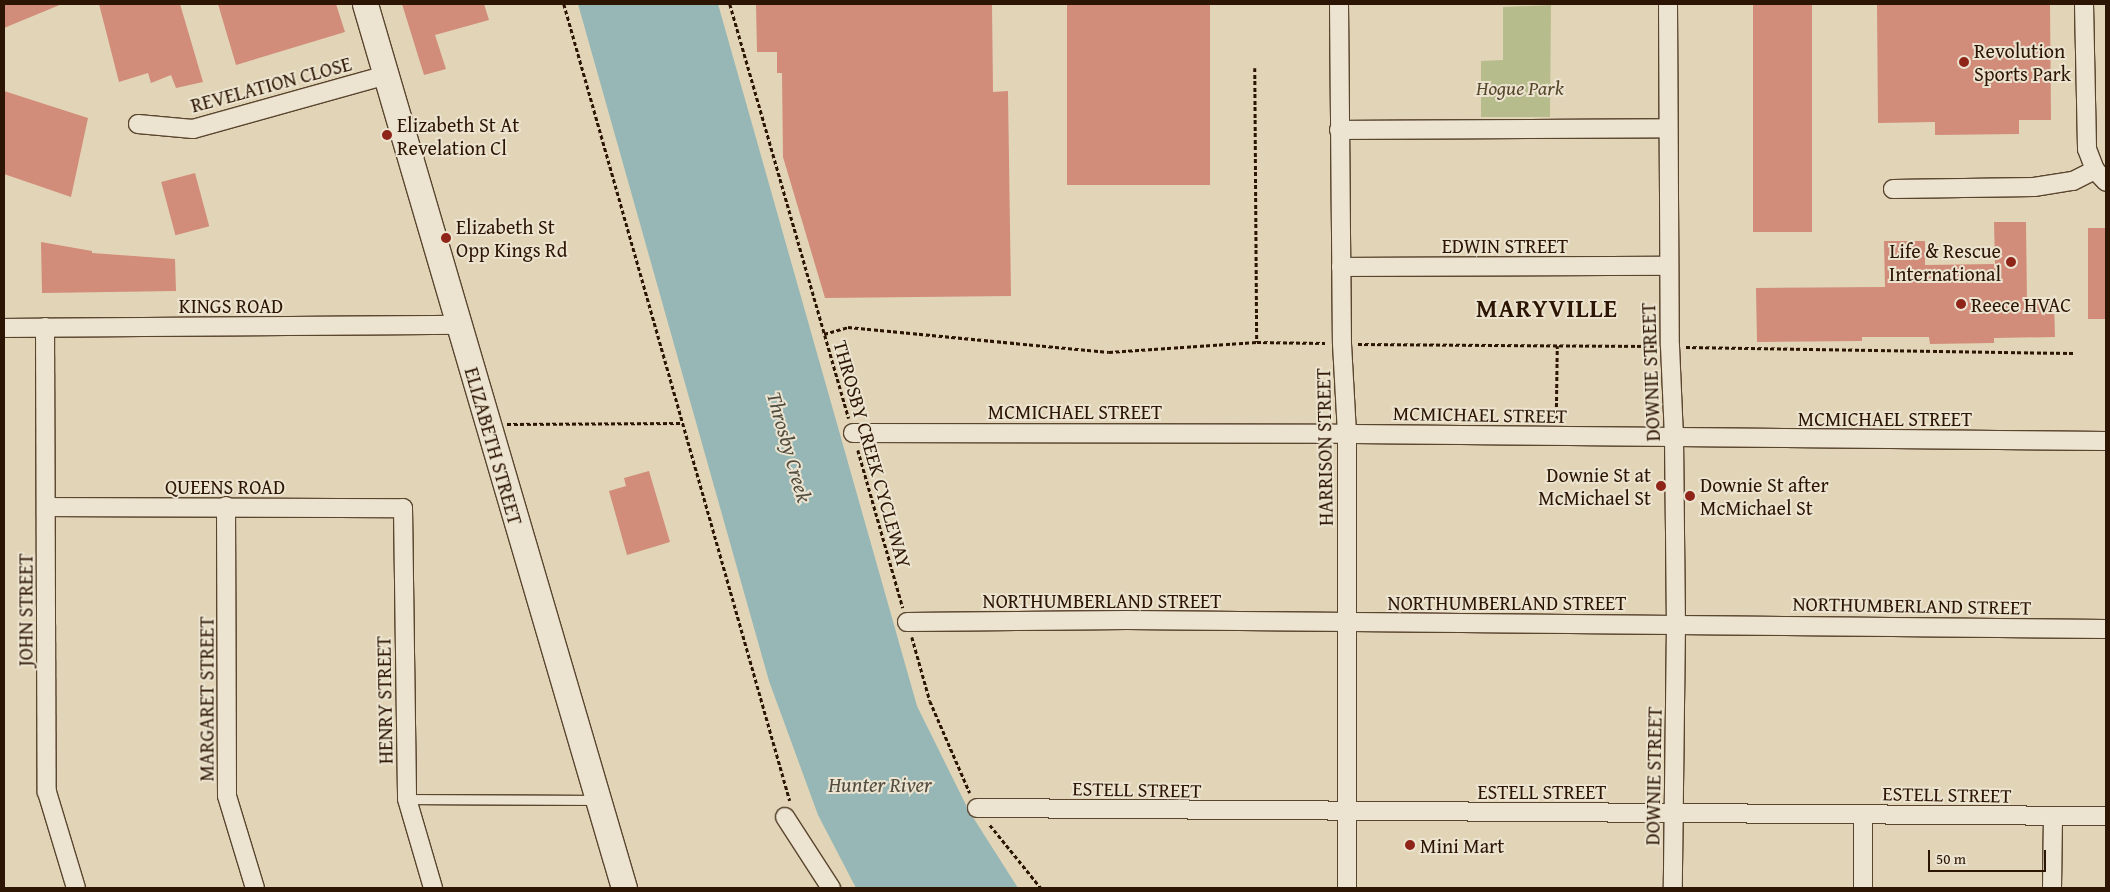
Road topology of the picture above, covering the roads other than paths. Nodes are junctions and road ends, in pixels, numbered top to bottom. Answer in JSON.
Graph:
{"nodes":[{"id":1,"x":365,"y":4,"type":"edge"},
{"id":2,"x":1339,"y":4,"type":"edge"},
{"id":3,"x":1668,"y":4,"type":"edge"},
{"id":4,"x":2084,"y":4,"type":"edge"},
{"id":5,"x":386,"y":75,"type":"junction"},
{"id":6,"x":138,"y":124,"type":"dead end"},
{"id":7,"x":1668,"y":128,"type":"junction"},
{"id":8,"x":1339,"y":130,"type":"junction"},
{"id":9,"x":2100,"y":176,"type":"edge"},
{"id":10,"x":1892,"y":189,"type":"dead end"},
{"id":11,"x":1669,"y":266,"type":"junction"},
{"id":12,"x":1341,"y":267,"type":"junction"},
{"id":13,"x":459,"y":326,"type":"junction"},
{"id":14,"x":45,"y":327,"type":"junction"},
{"id":15,"x":4,"y":328,"type":"edge"},
{"id":16,"x":853,"y":433,"type":"road end"},
{"id":17,"x":1347,"y":434,"type":"junction"},
{"id":18,"x":1674,"y":437,"type":"junction"},
{"id":19,"x":2106,"y":441,"type":"edge"},
{"id":20,"x":226,"y":506,"type":"junction"},
{"id":21,"x":46,"y":507,"type":"junction"},
{"id":22,"x":403,"y":508,"type":"joint"},
{"id":23,"x":907,"y":622,"type":"road end"},
{"id":24,"x":1347,"y":623,"type":"junction"},
{"id":25,"x":1676,"y":624,"type":"junction"},
{"id":26,"x":2106,"y":629,"type":"edge"},
{"id":27,"x":407,"y":799,"type":"junction"},
{"id":28,"x":598,"y":800,"type":"junction"},
{"id":29,"x":977,"y":808,"type":"road end"},
{"id":30,"x":1348,"y":813,"type":"junction"},
{"id":31,"x":1674,"y":813,"type":"junction"},
{"id":32,"x":1863,"y":814,"type":"junction"},
{"id":33,"x":2053,"y":816,"type":"junction"},
{"id":34,"x":2106,"y":816,"type":"edge"},
{"id":35,"x":787,"y":821,"type":"road end"},
{"id":36,"x":76,"y":888,"type":"edge"},
{"id":37,"x":255,"y":888,"type":"edge"},
{"id":38,"x":433,"y":888,"type":"edge"},
{"id":39,"x":624,"y":888,"type":"edge"},
{"id":40,"x":831,"y":888,"type":"edge"},
{"id":41,"x":1347,"y":888,"type":"edge"},
{"id":42,"x":1673,"y":888,"type":"edge"},
{"id":43,"x":1863,"y":888,"type":"edge"},
{"id":44,"x":2052,"y":888,"type":"edge"}],
"edges":[{"from":1,"to":5,"type":"main road","name":"ELIZABETH STREET"},
{"from":2,"to":8,"type":"street","name":"HARRISON STREET"},
{"from":3,"to":7,"type":"street","name":"DOWNIE STREET"},
{"from":4,"to":9,"type":"street"},
{"from":5,"to":6,"type":"street","name":"REVELATION CLOSE"},
{"from":5,"to":13,"type":"main road","name":"ELIZABETH STREET"},
{"from":7,"to":8,"type":"street"},
{"from":7,"to":11,"type":"street","name":"DOWNIE STREET"},
{"from":8,"to":12,"type":"street","name":"HARRISON STREET"},
{"from":9,"to":10,"type":"street"},
{"from":11,"to":12,"type":"street","name":"EDWIN STREET"},
{"from":11,"to":18,"type":"street","name":"DOWNIE STREET"},
{"from":12,"to":17,"type":"street","name":"HARRISON STREET"},
{"from":13,"to":14,"type":"street","name":"KINGS ROAD"},
{"from":13,"to":28,"type":"main road","name":"ELIZABETH STREET"},
{"from":14,"to":15,"type":"street","name":"KINGS ROAD"},
{"from":14,"to":21,"type":"street","name":"JOHN STREET"},
{"from":16,"to":17,"type":"street","name":"MCMICHAEL STREET"},
{"from":17,"to":18,"type":"street","name":"MCMICHAEL STREET"},
{"from":17,"to":24,"type":"street","name":"HARRISON STREET"},
{"from":18,"to":19,"type":"street","name":"MCMICHAEL STREET"},
{"from":18,"to":25,"type":"street","name":"DOWNIE STREET"},
{"from":20,"to":21,"type":"street","name":"QUEENS ROAD"},
{"from":20,"to":22,"type":"street","name":"QUEENS ROAD"},
{"from":20,"to":37,"type":"street","name":"MARGARET STREET"},
{"from":21,"to":36,"type":"street","name":"JOHN STREET"},
{"from":22,"to":27,"type":"street","name":"HENRY STREET"},
{"from":23,"to":24,"type":"street","name":"NORTHUMBERLAND STREET"},
{"from":24,"to":25,"type":"street","name":"NORTHUMBERLAND STREET"},
{"from":24,"to":30,"type":"street","name":"HARRISON STREET"},
{"from":25,"to":26,"type":"street","name":"NORTHUMBERLAND STREET"},
{"from":25,"to":31,"type":"street","name":"DOWNIE STREET"},
{"from":27,"to":28,"type":"lane"},
{"from":27,"to":38,"type":"street","name":"HENRY STREET"},
{"from":28,"to":39,"type":"main road","name":"ELIZABETH STREET"},
{"from":29,"to":30,"type":"street","name":"ESTELL STREET"},
{"from":30,"to":31,"type":"street","name":"ESTELL STREET"},
{"from":30,"to":41,"type":"street","name":"HARRISON STREET"},
{"from":31,"to":32,"type":"street","name":"ESTELL STREET"},
{"from":31,"to":42,"type":"street","name":"DOWNIE STREET"},
{"from":32,"to":33,"type":"street","name":"ESTELL STREET"},
{"from":32,"to":43,"type":"street"},
{"from":33,"to":34,"type":"street","name":"ESTELL STREET"},
{"from":33,"to":44,"type":"street"},
{"from":35,"to":40,"type":"street"}]}
